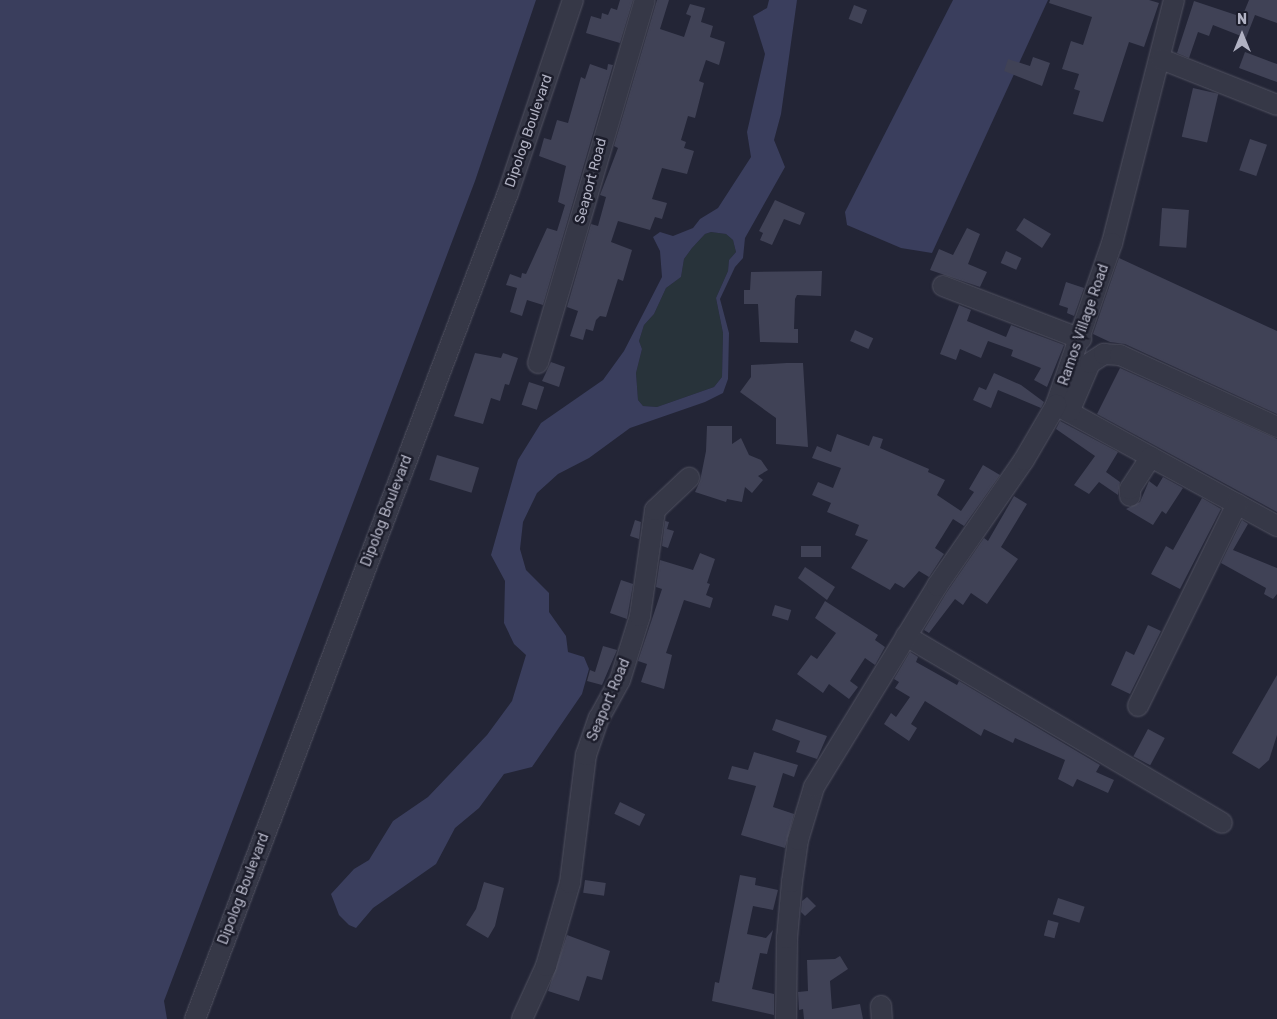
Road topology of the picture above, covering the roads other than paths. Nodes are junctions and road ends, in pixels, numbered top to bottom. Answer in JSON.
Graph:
{"nodes":[{"id":1,"x":573,"y":0,"type":"edge"},
{"id":2,"x":645,"y":0,"type":"edge"},
{"id":3,"x":1174,"y":0,"type":"edge"},
{"id":4,"x":1161,"y":59,"type":"junction"},
{"id":5,"x":1277,"y":105,"type":"edge"},
{"id":6,"x":943,"y":286,"type":"dead end"},
{"id":7,"x":1081,"y":339,"type":"junction"},
{"id":8,"x":538,"y":362,"type":"dead end"},
{"id":9,"x":1062,"y":408,"type":"junction"},
{"id":10,"x":1277,"y":427,"type":"edge"},
{"id":11,"x":1151,"y":457,"type":"junction"},
{"id":12,"x":689,"y":478,"type":"dead end"},
{"id":13,"x":1130,"y":496,"type":"dead end"},
{"id":14,"x":1237,"y":504,"type":"junction"},
{"id":15,"x":1277,"y":526,"type":"edge"},
{"id":16,"x":906,"y":636,"type":"junction"},
{"id":17,"x":1138,"y":706,"type":"dead end"},
{"id":18,"x":1222,"y":824,"type":"dead end"},
{"id":19,"x":195,"y":1019,"type":"edge"},
{"id":20,"x":522,"y":1019,"type":"edge"},
{"id":21,"x":786,"y":1019,"type":"edge"}],
"edges":[{"from":1,"to":19,"type":"street","name":"Dipolog Boulevard"},
{"from":2,"to":8,"type":"street","name":"Seaport Road"},
{"from":3,"to":4,"type":"street","name":"Ramos Village Road"},
{"from":4,"to":5,"type":"street"},
{"from":4,"to":7,"type":"street","name":"Ramos Village Road"},
{"from":6,"to":7,"type":"street"},
{"from":7,"to":9,"type":"street","name":"Ramos Village Road"},
{"from":9,"to":10,"type":"street"},
{"from":9,"to":11,"type":"street"},
{"from":9,"to":16,"type":"street"},
{"from":11,"to":13,"type":"street"},
{"from":11,"to":14,"type":"street"},
{"from":12,"to":20,"type":"street","name":"Seaport Road"},
{"from":14,"to":15,"type":"street"},
{"from":14,"to":17,"type":"street"},
{"from":16,"to":18,"type":"street"},
{"from":16,"to":21,"type":"street"}]}
